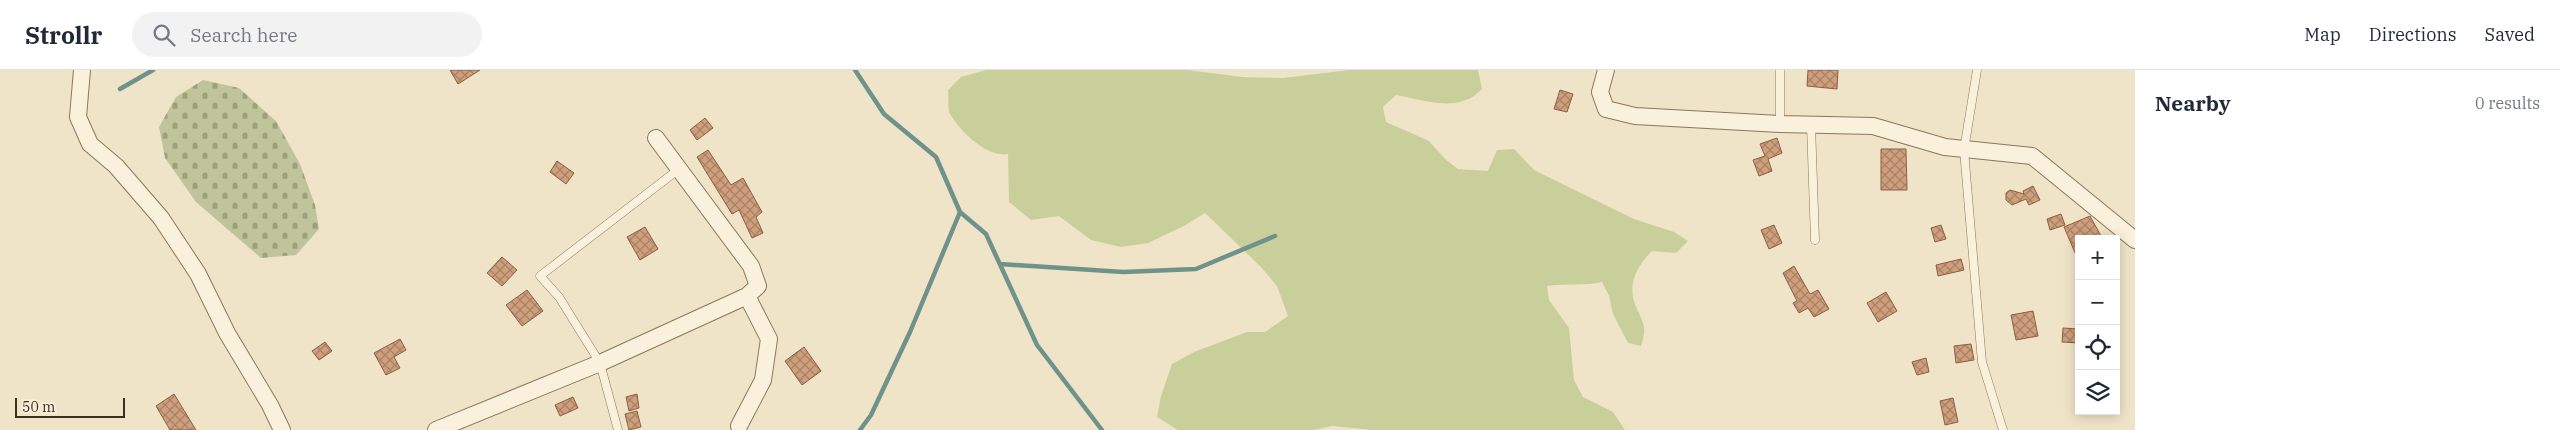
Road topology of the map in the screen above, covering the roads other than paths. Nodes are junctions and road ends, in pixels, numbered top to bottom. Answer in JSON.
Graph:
{"nodes":[{"id":1,"x":82,"y":70,"type":"edge"},
{"id":2,"x":1606,"y":70,"type":"edge"},
{"id":3,"x":1780,"y":70,"type":"edge"},
{"id":4,"x":1978,"y":70,"type":"edge"},
{"id":5,"x":1780,"y":124,"type":"junction"},
{"id":6,"x":1811,"y":125,"type":"junction"},
{"id":7,"x":656,"y":138,"type":"dead end"},
{"id":8,"x":1964,"y":150,"type":"junction"},
{"id":9,"x":679,"y":170,"type":"junction"},
{"id":10,"x":1815,"y":240,"type":"dead end"},
{"id":11,"x":2135,"y":240,"type":"edge"},
{"id":12,"x":747,"y":296,"type":"junction"},
{"id":13,"x":600,"y":363,"type":"junction"},
{"id":14,"x":739,"y":426,"type":"dead end"},
{"id":15,"x":282,"y":430,"type":"edge"},
{"id":16,"x":436,"y":430,"type":"edge"},
{"id":17,"x":618,"y":430,"type":"edge"},
{"id":18,"x":2003,"y":430,"type":"edge"}],
"edges":[{"from":1,"to":15,"type":"street"},
{"from":2,"to":5,"type":"street"},
{"from":3,"to":5,"type":"lane"},
{"from":4,"to":8,"type":"lane"},
{"from":5,"to":6,"type":"street"},
{"from":6,"to":8,"type":"street"},
{"from":6,"to":10,"type":"lane"},
{"from":7,"to":9,"type":"street"},
{"from":8,"to":11,"type":"street"},
{"from":8,"to":18,"type":"lane"},
{"from":9,"to":12,"type":"street"},
{"from":9,"to":13,"type":"lane"},
{"from":12,"to":13,"type":"street"},
{"from":12,"to":14,"type":"street"},
{"from":13,"to":16,"type":"street"},
{"from":13,"to":17,"type":"lane"}]}
